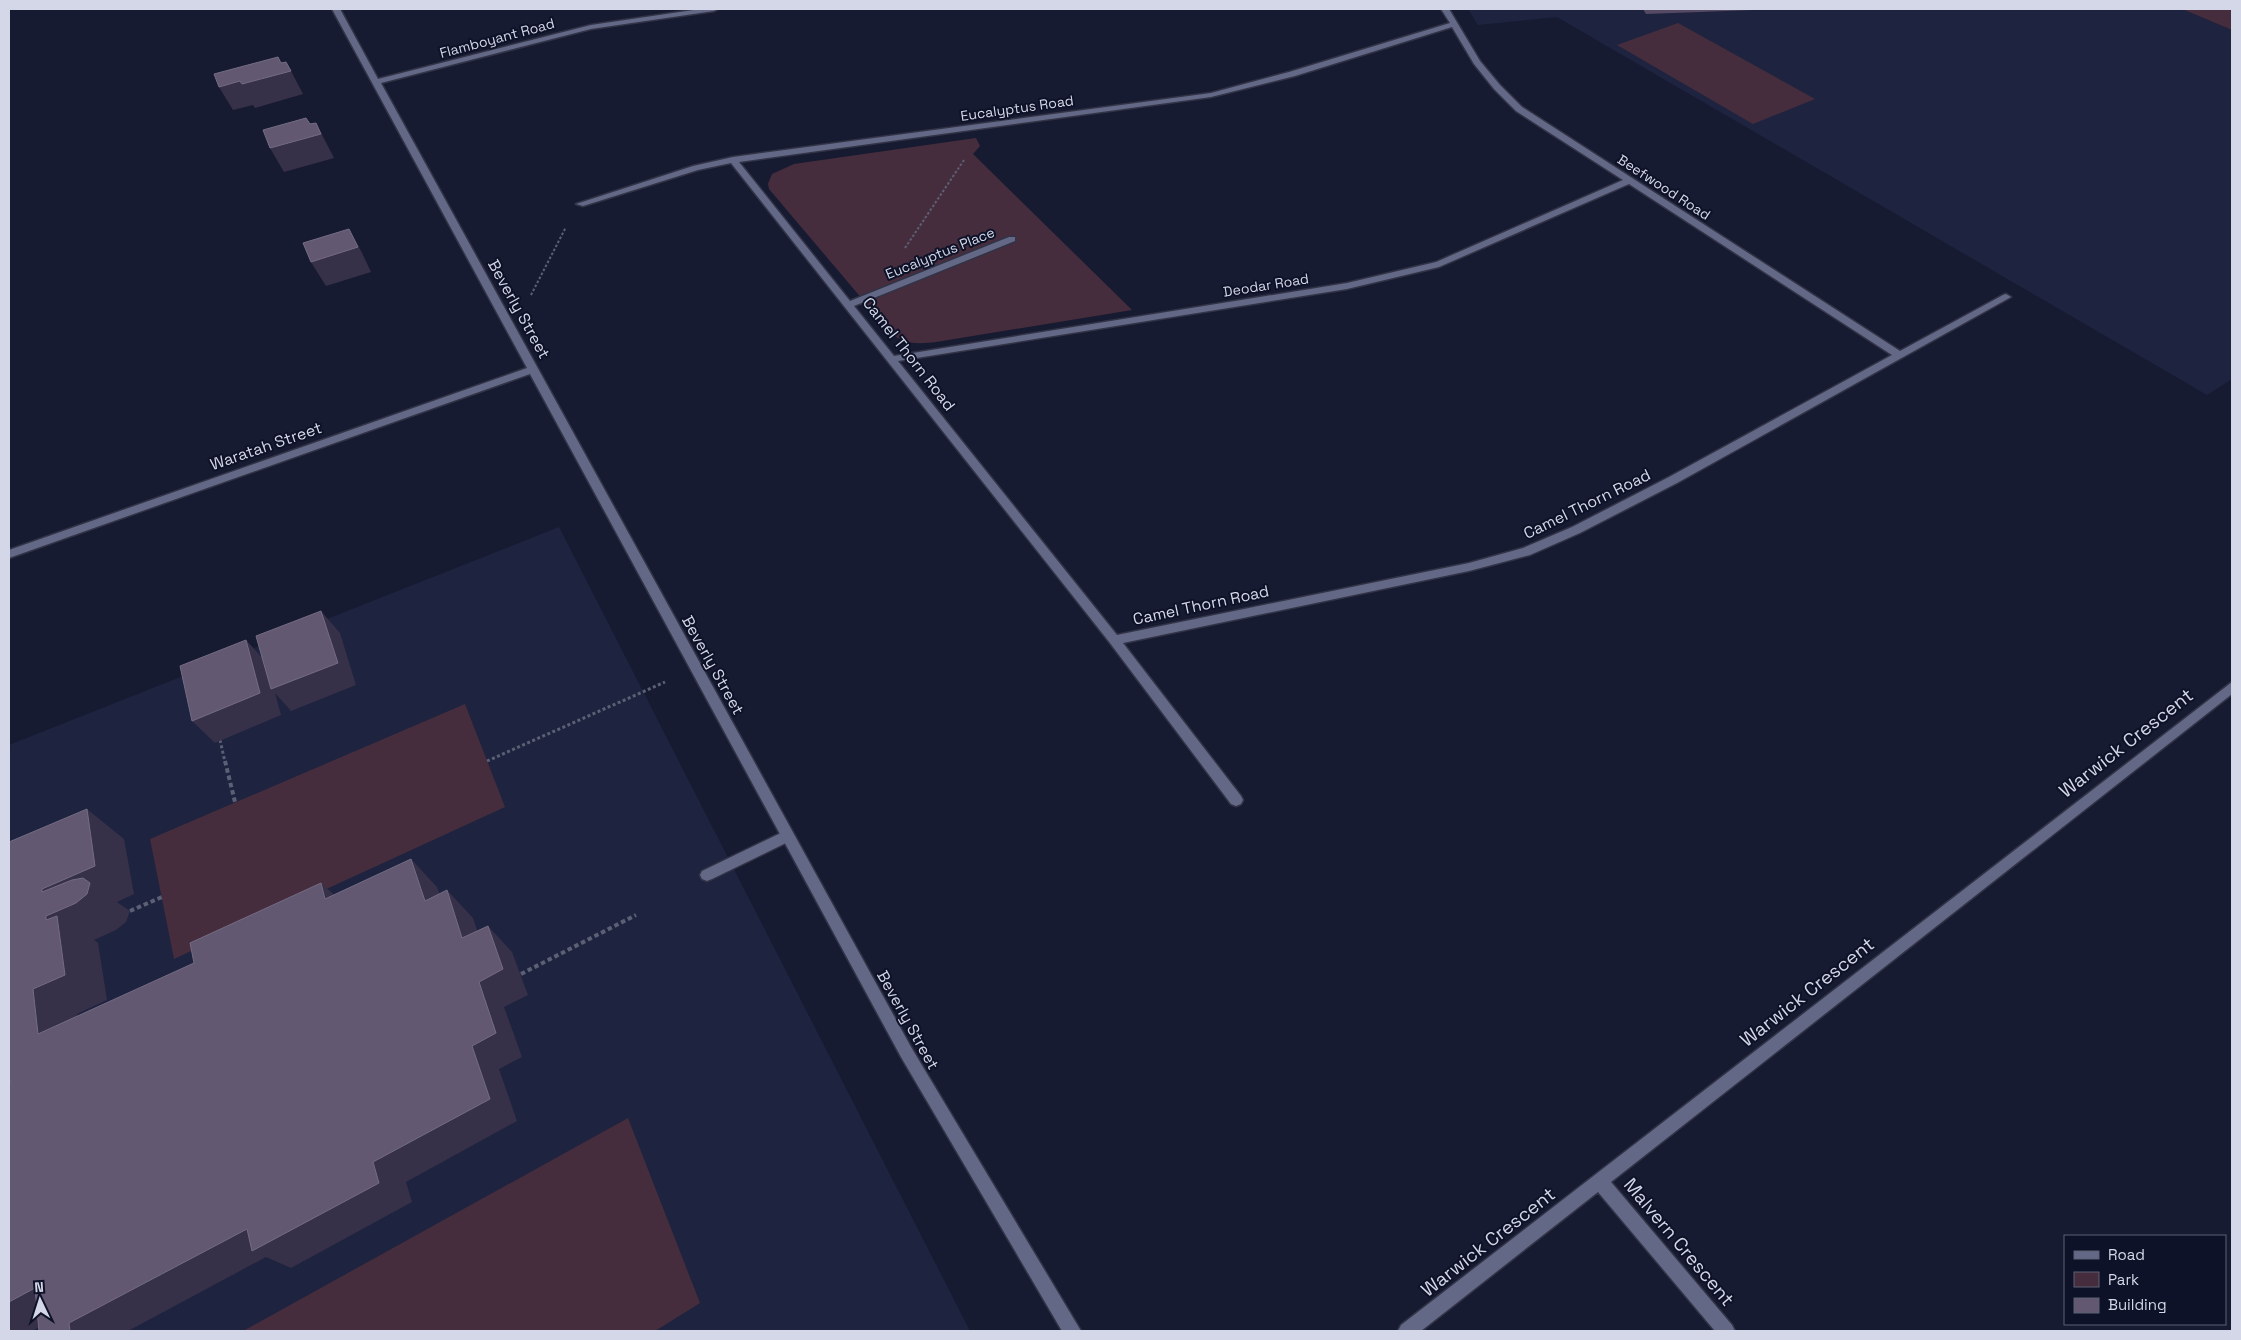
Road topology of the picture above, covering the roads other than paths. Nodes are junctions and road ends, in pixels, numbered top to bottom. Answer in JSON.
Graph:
{"nodes":[{"id":1,"x":336,"y":9,"type":"edge"},
{"id":2,"x":714,"y":9,"type":"edge"},
{"id":3,"x":1445,"y":9,"type":"edge"},
{"id":4,"x":1455,"y":24,"type":"junction"},
{"id":5,"x":377,"y":82,"type":"junction"},
{"id":6,"x":733,"y":160,"type":"junction"},
{"id":7,"x":1628,"y":181,"type":"junction"},
{"id":8,"x":580,"y":204,"type":"dead end"},
{"id":9,"x":1012,"y":239,"type":"dead end"},
{"id":10,"x":2006,"y":297,"type":"dead end"},
{"id":11,"x":849,"y":305,"type":"junction"},
{"id":12,"x":1900,"y":356,"type":"junction"},
{"id":13,"x":893,"y":359,"type":"junction"},
{"id":14,"x":533,"y":369,"type":"junction"},
{"id":15,"x":9,"y":554,"type":"edge"},
{"id":16,"x":1114,"y":640,"type":"junction"},
{"id":17,"x":2232,"y":687,"type":"edge"},
{"id":18,"x":1236,"y":800,"type":"dead end"},
{"id":19,"x":787,"y":836,"type":"junction"},
{"id":20,"x":707,"y":875,"type":"dead end"},
{"id":21,"x":1599,"y":1180,"type":"junction"},
{"id":22,"x":1072,"y":1331,"type":"edge"},
{"id":23,"x":1407,"y":1331,"type":"edge"},
{"id":24,"x":1726,"y":1331,"type":"edge"}],
"edges":[{"from":1,"to":5,"type":"street","name":"Beverly Street"},
{"from":2,"to":5,"type":"street","name":"Flamboyant Road"},
{"from":3,"to":4,"type":"street","name":"Beefwood Road"},
{"from":4,"to":6,"type":"street","name":"Eucalyptus Road"},
{"from":4,"to":7,"type":"street","name":"Beefwood Road"},
{"from":5,"to":14,"type":"street","name":"Beverly Street"},
{"from":6,"to":8,"type":"street","name":"Eucalyptus Road"},
{"from":6,"to":11,"type":"street","name":"Camel Thorn Road"},
{"from":7,"to":12,"type":"street","name":"Beefwood Road"},
{"from":7,"to":13,"type":"street","name":"Deodar Road"},
{"from":9,"to":11,"type":"street","name":"Eucalyptus Place"},
{"from":10,"to":12,"type":"street","name":"Camel Thorn Road"},
{"from":11,"to":13,"type":"street","name":"Camel Thorn Road"},
{"from":12,"to":16,"type":"street","name":"Camel Thorn Road"},
{"from":13,"to":16,"type":"street","name":"Camel Thorn Road"},
{"from":14,"to":15,"type":"street","name":"Waratah Street"},
{"from":14,"to":19,"type":"street","name":"Beverly Street"},
{"from":16,"to":18,"type":"street","name":"Camel Thorn Road"},
{"from":17,"to":21,"type":"street","name":"Warwick Crescent"},
{"from":19,"to":20,"type":"street"},
{"from":19,"to":22,"type":"street","name":"Beverly Street"},
{"from":21,"to":23,"type":"street","name":"Warwick Crescent"},
{"from":21,"to":24,"type":"street","name":"Malvern Crescent"}]}
